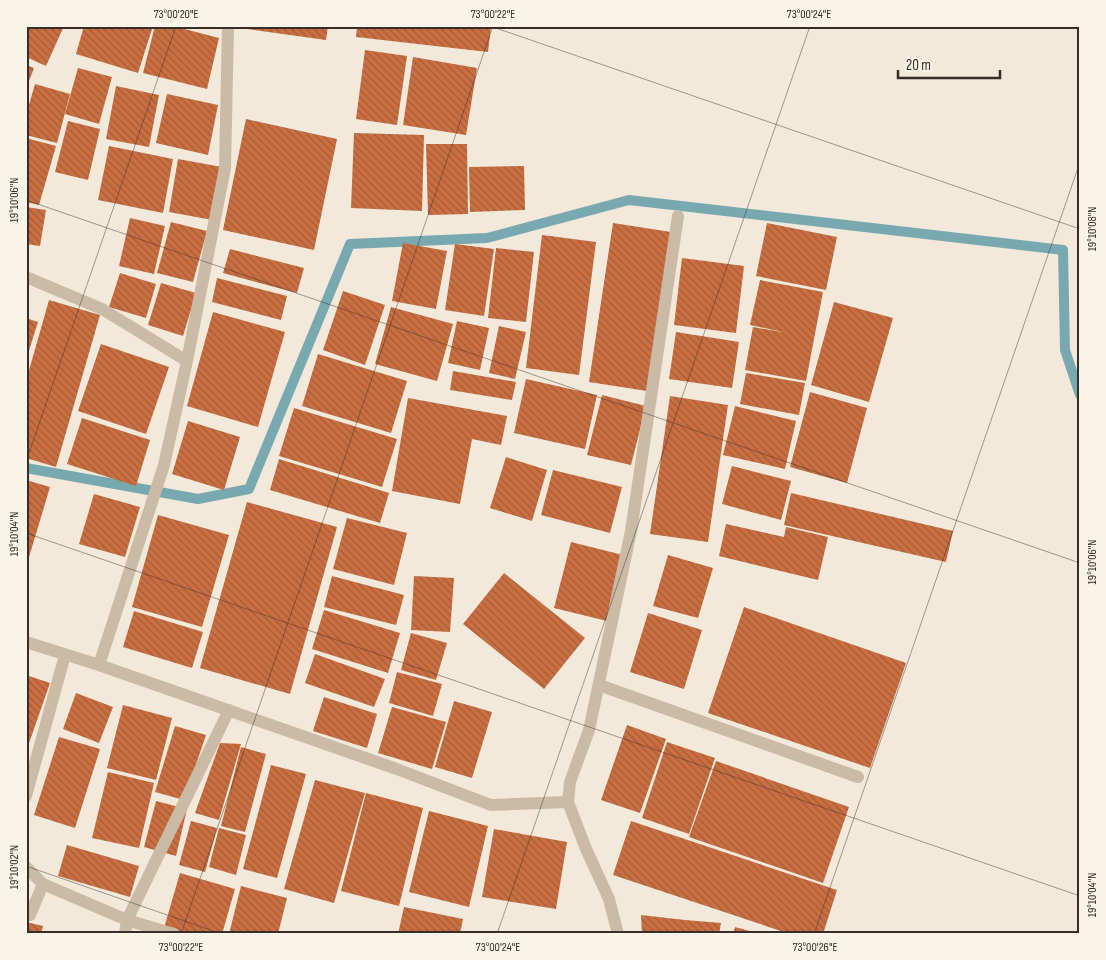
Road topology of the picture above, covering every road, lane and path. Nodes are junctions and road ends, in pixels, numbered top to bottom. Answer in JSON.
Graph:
{"nodes":[{"id":1,"x":228,"y":26,"type":"edge"},
{"id":2,"x":678,"y":216,"type":"dead end"},
{"id":3,"x":26,"y":277,"type":"edge"},
{"id":4,"x":187,"y":361,"type":"junction"},
{"id":5,"x":26,"y":642,"type":"edge"},
{"id":6,"x":65,"y":656,"type":"junction"},
{"id":7,"x":98,"y":665,"type":"junction"},
{"id":8,"x":599,"y":685,"type":"junction"},
{"id":9,"x":228,"y":710,"type":"junction"},
{"id":10,"x":858,"y":777,"type":"dead end"},
{"id":11,"x":26,"y":796,"type":"edge"},
{"id":12,"x":568,"y":802,"type":"junction"},
{"id":13,"x":26,"y":867,"type":"edge"},
{"id":14,"x":42,"y":884,"type":"junction"},
{"id":15,"x":26,"y":914,"type":"edge"},
{"id":16,"x":127,"y":920,"type":"junction"},
{"id":17,"x":125,"y":934,"type":"edge"},
{"id":18,"x":174,"y":934,"type":"edge"},
{"id":19,"x":618,"y":934,"type":"edge"}],
"edges":[{"from":1,"to":4,"type":"street"},
{"from":2,"to":8,"type":"street"},
{"from":3,"to":4,"type":"street"},
{"from":4,"to":7,"type":"street"},
{"from":5,"to":6,"type":"street"},
{"from":6,"to":7,"type":"street"},
{"from":6,"to":11,"type":"street"},
{"from":7,"to":9,"type":"street"},
{"from":8,"to":10,"type":"street"},
{"from":8,"to":12,"type":"street"},
{"from":9,"to":12,"type":"street"},
{"from":9,"to":16,"type":"street"},
{"from":12,"to":19,"type":"street"},
{"from":13,"to":14,"type":"street"},
{"from":14,"to":15,"type":"street"},
{"from":14,"to":16,"type":"street"},
{"from":16,"to":17,"type":"street"},
{"from":16,"to":18,"type":"street"}]}
